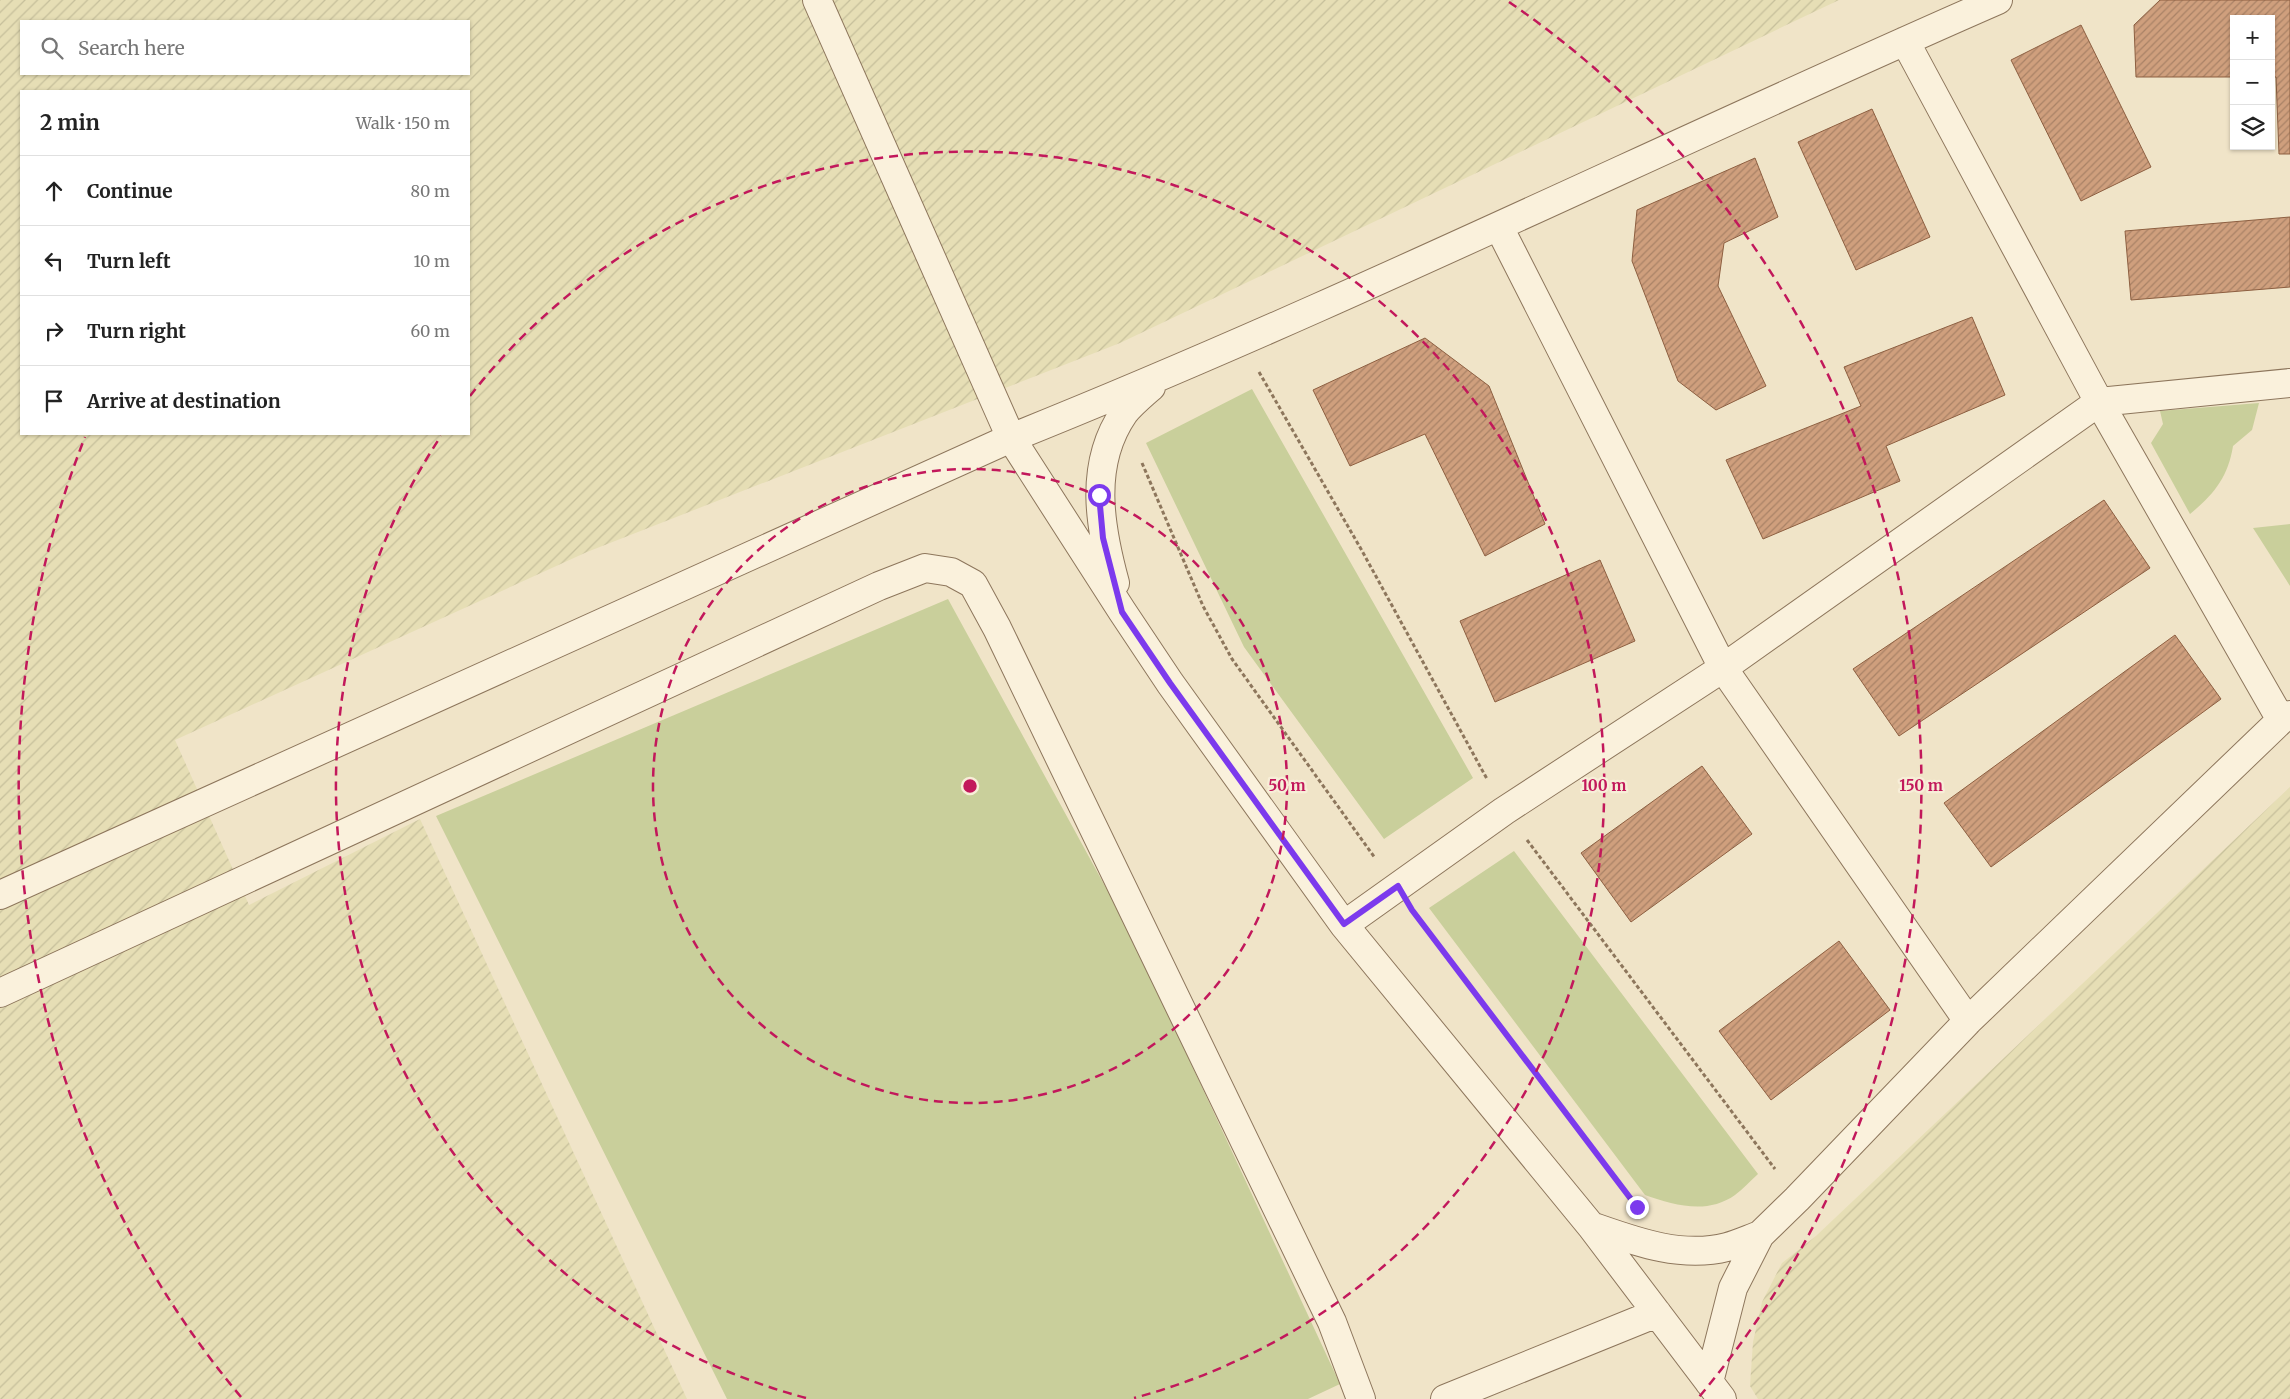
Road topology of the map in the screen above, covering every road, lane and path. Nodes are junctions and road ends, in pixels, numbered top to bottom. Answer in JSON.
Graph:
{"nodes":[{"id":1,"x":817,"y":0,"type":"edge"},
{"id":2,"x":1998,"y":0,"type":"edge"},
{"id":3,"x":1904,"y":41,"type":"junction"},
{"id":4,"x":1499,"y":227,"type":"junction"},
{"id":5,"x":1160,"y":378,"type":"junction"},
{"id":6,"x":2290,"y":383,"type":"edge"},
{"id":7,"x":2099,"y":402,"type":"junction"},
{"id":8,"x":1124,"y":413,"type":"junction"},
{"id":9,"x":1011,"y":438,"type":"junction"},
{"id":10,"x":1122,"y":612,"type":"junction"},
{"id":11,"x":1723,"y":668,"type":"junction"},
{"id":12,"x":2285,"y":717,"type":"edge"},
{"id":13,"x":1398,"y":886,"type":"junction"},
{"id":14,"x":0,"y":895,"type":"edge"},
{"id":15,"x":1344,"y":924,"type":"junction"},
{"id":16,"x":0,"y":993,"type":"edge"},
{"id":17,"x":1968,"y":1021,"type":"junction"},
{"id":18,"x":1637,"y":1207,"type":"dead end"},
{"id":19,"x":1591,"y":1226,"type":"junction"},
{"id":20,"x":1760,"y":1235,"type":"junction"},
{"id":21,"x":1657,"y":1313,"type":"junction"},
{"id":22,"x":1715,"y":1390,"type":"edge"},
{"id":23,"x":1361,"y":1399,"type":"edge"},
{"id":24,"x":1445,"y":1399,"type":"edge"}],
"edges":[{"from":1,"to":9,"type":"street"},
{"from":2,"to":3,"type":"street"},
{"from":3,"to":4,"type":"street"},
{"from":3,"to":7,"type":"street"},
{"from":4,"to":5,"type":"street"},
{"from":4,"to":11,"type":"street"},
{"from":5,"to":8,"type":"street"},
{"from":5,"to":9,"type":"street"},
{"from":6,"to":7,"type":"street"},
{"from":7,"to":11,"type":"street"},
{"from":7,"to":12,"type":"street"},
{"from":8,"to":10,"type":"street"},
{"from":8,"to":13,"type":"path"},
{"from":9,"to":10,"type":"street"},
{"from":9,"to":14,"type":"street"},
{"from":10,"to":15,"type":"street"},
{"from":11,"to":13,"type":"street"},
{"from":11,"to":17,"type":"street"},
{"from":12,"to":17,"type":"street"},
{"from":13,"to":15,"type":"street"},
{"from":13,"to":18,"type":"path"},
{"from":15,"to":19,"type":"street"},
{"from":16,"to":23,"type":"street"},
{"from":17,"to":20,"type":"street"},
{"from":19,"to":20,"type":"street"},
{"from":19,"to":21,"type":"street"},
{"from":20,"to":22,"type":"street"},
{"from":21,"to":22,"type":"street"},
{"from":21,"to":24,"type":"street"}]}
